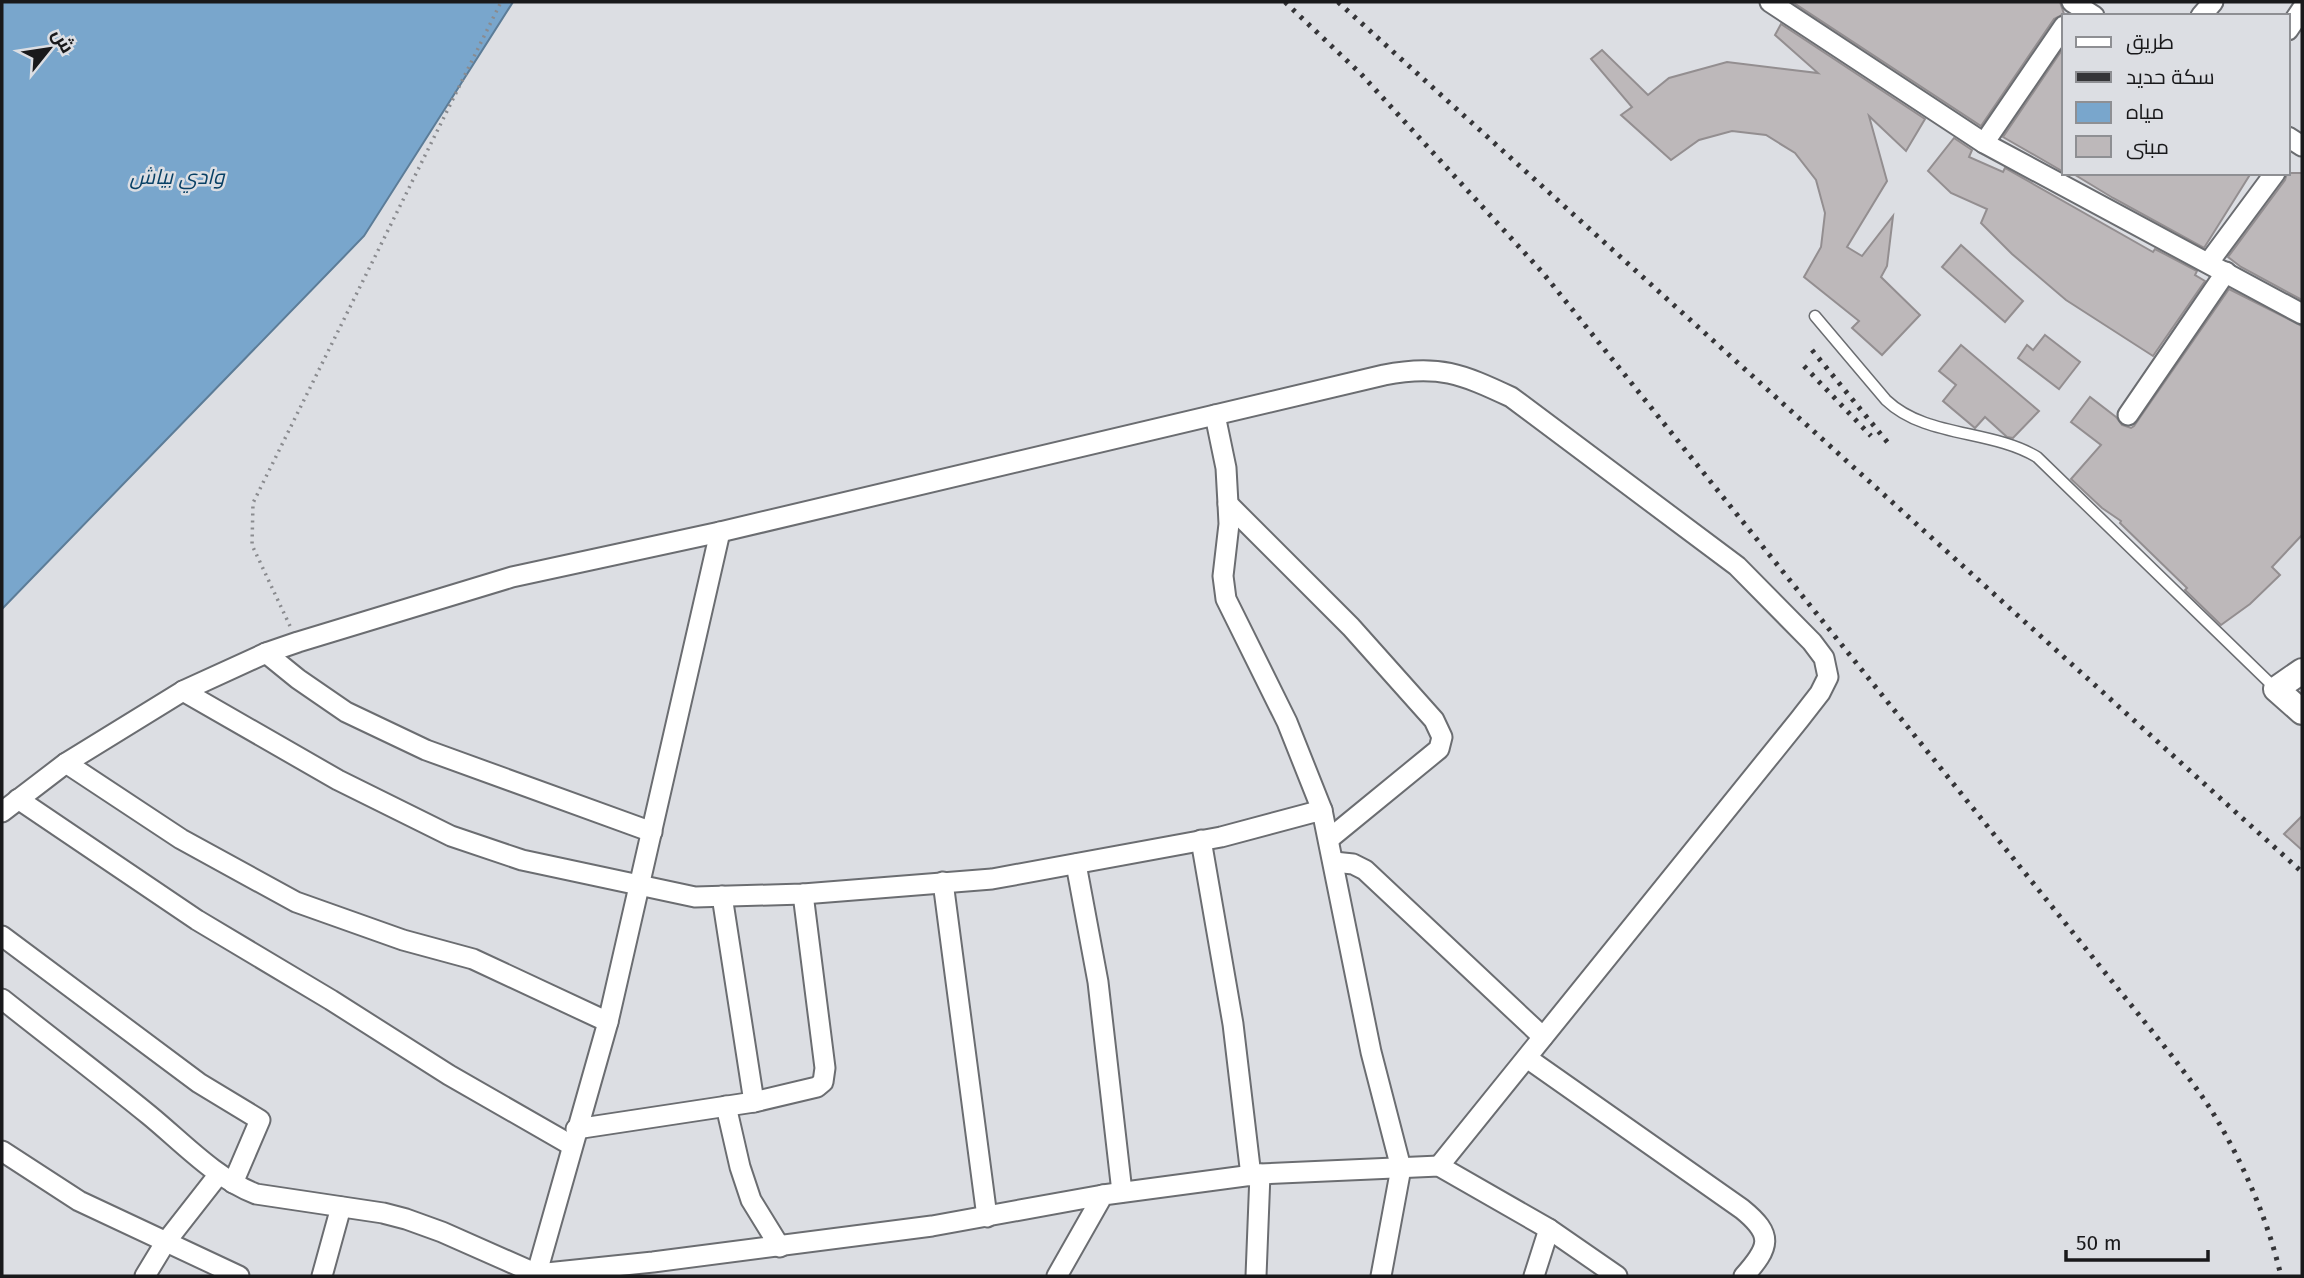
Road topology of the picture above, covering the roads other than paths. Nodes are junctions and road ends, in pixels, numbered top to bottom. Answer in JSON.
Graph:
{"nodes":[{"id":1,"x":1770,"y":2,"type":"edge"},
{"id":2,"x":2302,"y":9,"type":"edge"},
{"id":3,"x":2290,"y":27,"type":"edge"},
{"id":4,"x":2062,"y":29,"type":"edge"},
{"id":5,"x":1984,"y":143,"type":"junction"},
{"id":6,"x":2274,"y":175,"type":"edge"},
{"id":7,"x":2218,"y":267,"type":"junction"},
{"id":8,"x":2302,"y":314,"type":"edge"},
{"id":9,"x":1815,"y":316,"type":"dead end"},
{"id":10,"x":1215,"y":415,"type":"junction"},
{"id":11,"x":2128,"y":415,"type":"dead end"},
{"id":12,"x":1228,"y":504,"type":"junction"},
{"id":13,"x":720,"y":532,"type":"junction"},
{"id":14,"x":266,"y":653,"type":"junction"},
{"id":15,"x":2302,"y":671,"type":"edge"},
{"id":16,"x":2276,"y":689,"type":"junction"},
{"id":17,"x":183,"y":691,"type":"junction"},
{"id":18,"x":2302,"y":712,"type":"edge"},
{"id":19,"x":66,"y":762,"type":"junction"},
{"id":20,"x":18,"y":799,"type":"junction"},
{"id":21,"x":1322,"y":810,"type":"junction"},
{"id":22,"x":2,"y":812,"type":"edge"},
{"id":23,"x":652,"y":832,"type":"junction"},
{"id":24,"x":1329,"y":839,"type":"junction"},
{"id":25,"x":1200,"y":840,"type":"junction"},
{"id":26,"x":1334,"y":862,"type":"junction"},
{"id":27,"x":1076,"y":863,"type":"junction"},
{"id":28,"x":943,"y":882,"type":"junction"},
{"id":29,"x":639,"y":884,"type":"junction"},
{"id":30,"x":803,"y":894,"type":"junction"},
{"id":31,"x":722,"y":896,"type":"junction"},
{"id":32,"x":2,"y":936,"type":"edge"},
{"id":33,"x":2,"y":999,"type":"edge"},
{"id":34,"x":608,"y":1022,"type":"junction"},
{"id":35,"x":1543,"y":1037,"type":"junction"},
{"id":36,"x":1527,"y":1058,"type":"junction"},
{"id":37,"x":754,"y":1102,"type":"junction"},
{"id":38,"x":726,"y":1106,"type":"junction"},
{"id":39,"x":574,"y":1137,"type":"junction"},
{"id":40,"x":2,"y":1152,"type":"edge"},
{"id":41,"x":1439,"y":1166,"type":"junction"},
{"id":42,"x":1401,"y":1168,"type":"junction"},
{"id":43,"x":1255,"y":1175,"type":"junction"},
{"id":44,"x":226,"y":1179,"type":"junction"},
{"id":45,"x":1113,"y":1193,"type":"junction"},
{"id":46,"x":341,"y":1207,"type":"junction"},
{"id":47,"x":987,"y":1217,"type":"junction"},
{"id":48,"x":1549,"y":1229,"type":"junction"},
{"id":49,"x":166,"y":1243,"type":"junction"},
{"id":50,"x":780,"y":1247,"type":"junction"},
{"id":51,"x":536,"y":1275,"type":"edge"},
{"id":52,"x":145,"y":1276,"type":"edge"},
{"id":53,"x":239,"y":1276,"type":"edge"},
{"id":54,"x":322,"y":1276,"type":"edge"},
{"id":55,"x":1057,"y":1276,"type":"edge"},
{"id":56,"x":1256,"y":1276,"type":"edge"},
{"id":57,"x":1381,"y":1276,"type":"edge"},
{"id":58,"x":1534,"y":1276,"type":"edge"},
{"id":59,"x":1617,"y":1276,"type":"edge"},
{"id":60,"x":1744,"y":1276,"type":"edge"}],
"edges":[{"from":1,"to":5,"type":"street"},
{"from":2,"to":3,"type":"street"},
{"from":4,"to":5,"type":"street"},
{"from":5,"to":7,"type":"street"},
{"from":6,"to":7,"type":"street"},
{"from":7,"to":8,"type":"street"},
{"from":7,"to":11,"type":"street"},
{"from":9,"to":16,"type":"lane"},
{"from":10,"to":12,"type":"street"},
{"from":10,"to":13,"type":"street"},
{"from":10,"to":35,"type":"street"},
{"from":12,"to":21,"type":"street"},
{"from":12,"to":24,"type":"street"},
{"from":13,"to":14,"type":"street"},
{"from":13,"to":23,"type":"street"},
{"from":14,"to":17,"type":"street"},
{"from":14,"to":23,"type":"street"},
{"from":15,"to":16,"type":"street"},
{"from":16,"to":18,"type":"street"},
{"from":17,"to":19,"type":"street"},
{"from":17,"to":29,"type":"street"},
{"from":19,"to":20,"type":"street"},
{"from":19,"to":34,"type":"street"},
{"from":20,"to":22,"type":"street"},
{"from":20,"to":39,"type":"street"},
{"from":21,"to":24,"type":"street"},
{"from":21,"to":25,"type":"street"},
{"from":23,"to":29,"type":"street"},
{"from":24,"to":26,"type":"street"},
{"from":25,"to":27,"type":"street"},
{"from":25,"to":43,"type":"street"},
{"from":26,"to":35,"type":"street"},
{"from":26,"to":42,"type":"street"},
{"from":27,"to":28,"type":"street"},
{"from":27,"to":45,"type":"street"},
{"from":28,"to":30,"type":"street"},
{"from":28,"to":47,"type":"street"},
{"from":29,"to":31,"type":"street"},
{"from":29,"to":34,"type":"street"},
{"from":30,"to":31,"type":"street"},
{"from":30,"to":37,"type":"street"},
{"from":31,"to":37,"type":"street"},
{"from":32,"to":44,"type":"street"},
{"from":33,"to":44,"type":"street"},
{"from":34,"to":39,"type":"street"},
{"from":35,"to":36,"type":"street"},
{"from":36,"to":41,"type":"street"},
{"from":36,"to":60,"type":"street"},
{"from":37,"to":38,"type":"street"},
{"from":38,"to":39,"type":"street"},
{"from":38,"to":50,"type":"street"},
{"from":39,"to":51,"type":"street"},
{"from":40,"to":49,"type":"street"},
{"from":41,"to":42,"type":"street"},
{"from":41,"to":48,"type":"street"},
{"from":42,"to":43,"type":"street"},
{"from":42,"to":57,"type":"street"},
{"from":43,"to":45,"type":"street"},
{"from":43,"to":56,"type":"street"},
{"from":44,"to":46,"type":"street"},
{"from":44,"to":49,"type":"street"},
{"from":45,"to":47,"type":"street"},
{"from":45,"to":55,"type":"street"},
{"from":46,"to":51,"type":"street"},
{"from":46,"to":54,"type":"street"},
{"from":47,"to":50,"type":"street"},
{"from":48,"to":58,"type":"street"},
{"from":48,"to":59,"type":"street"},
{"from":49,"to":52,"type":"street"},
{"from":49,"to":53,"type":"street"},
{"from":50,"to":51,"type":"street"}]}
